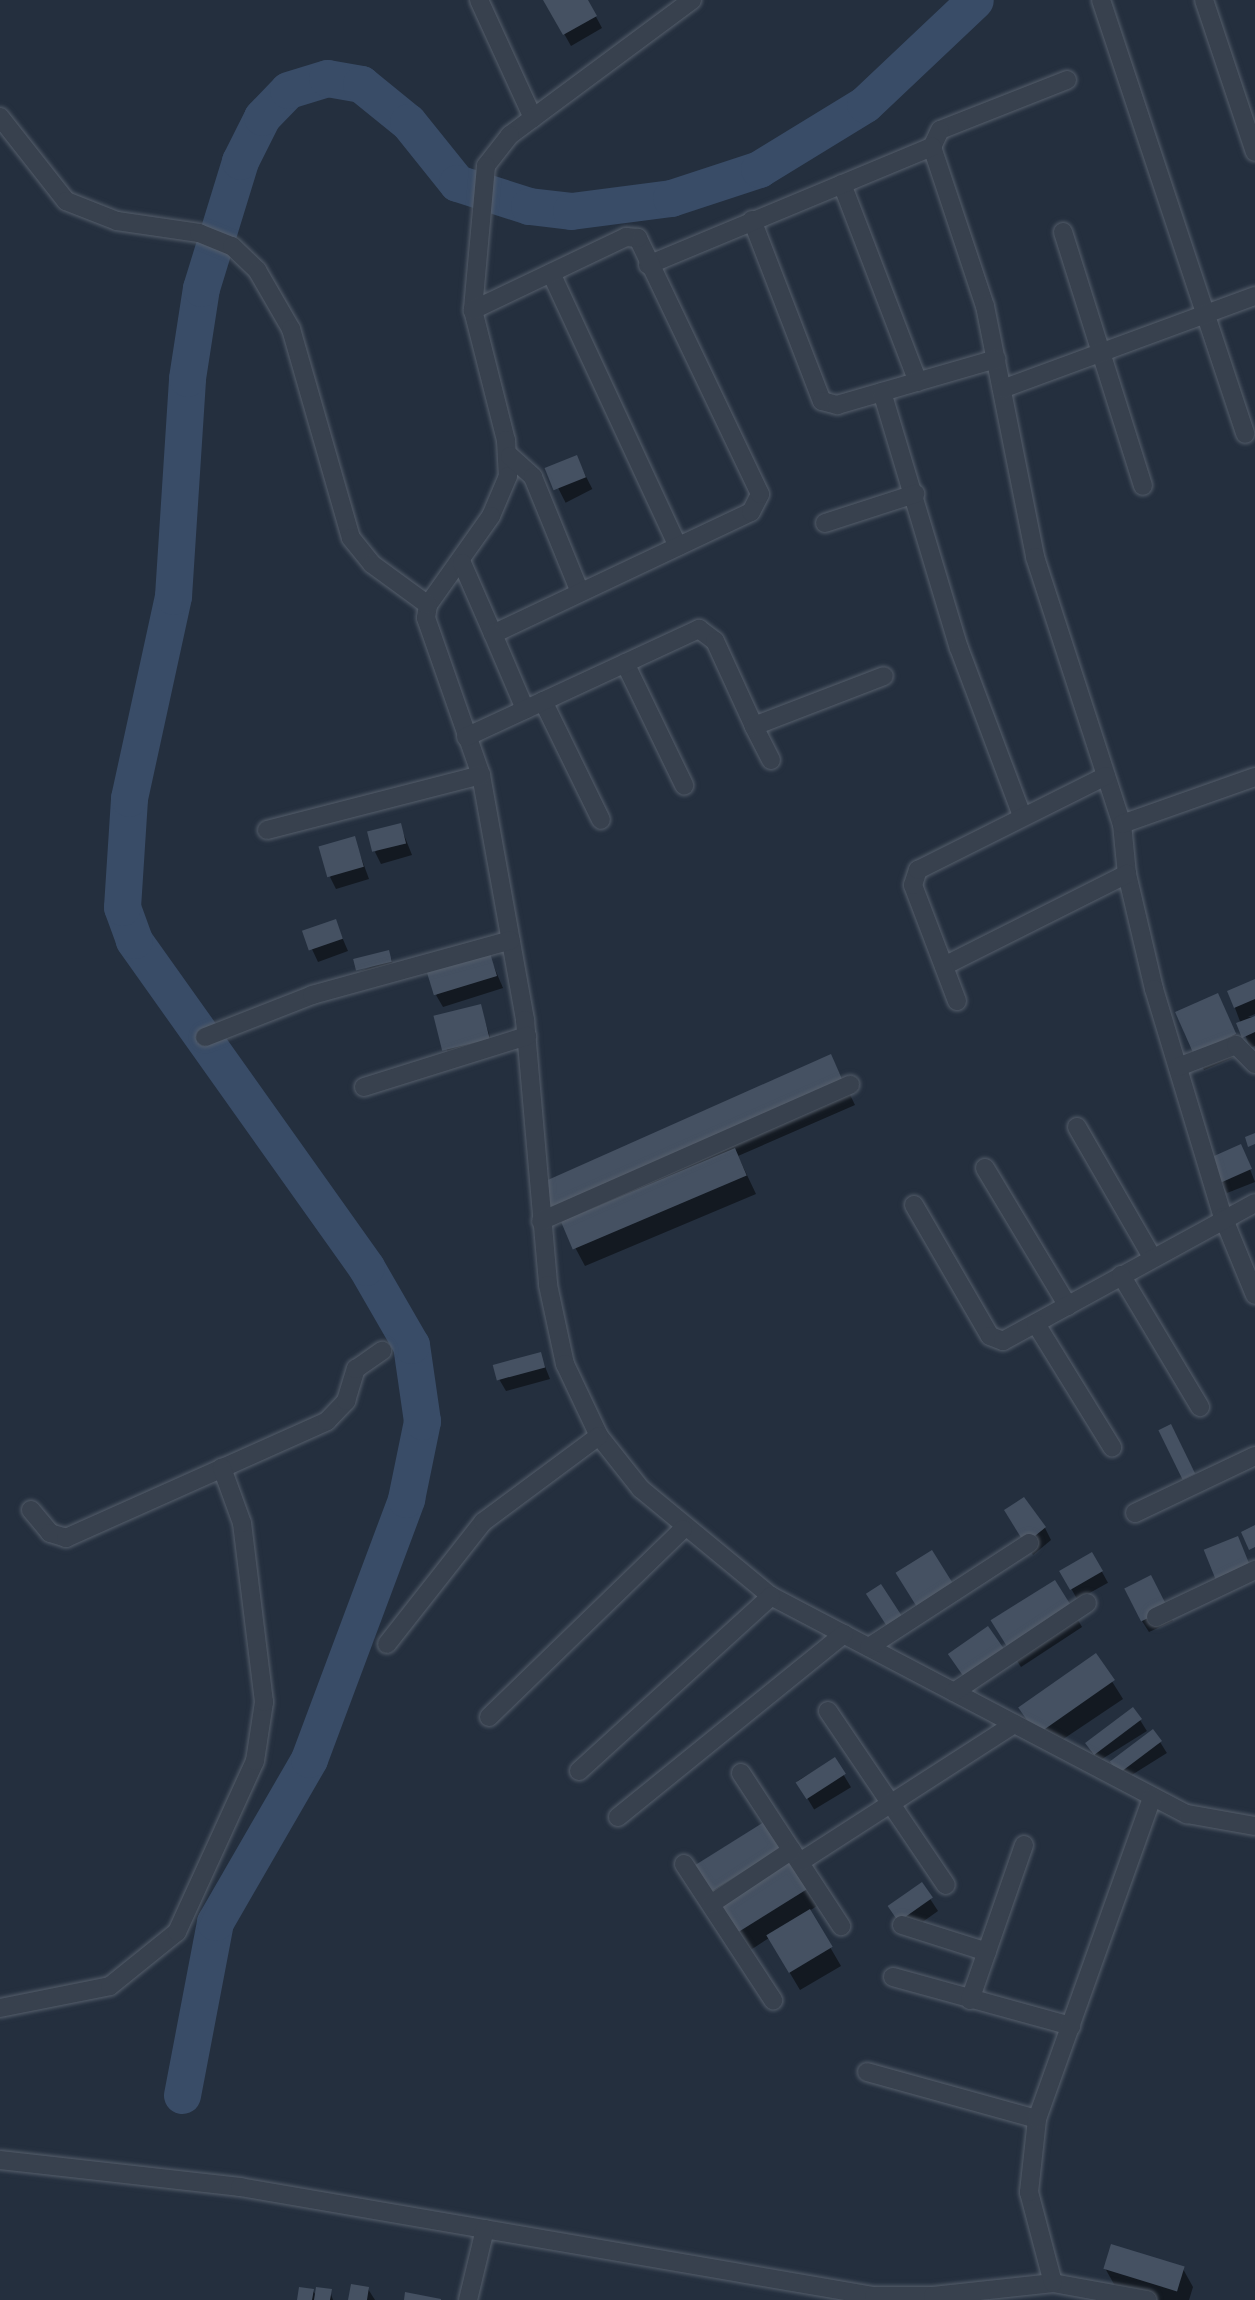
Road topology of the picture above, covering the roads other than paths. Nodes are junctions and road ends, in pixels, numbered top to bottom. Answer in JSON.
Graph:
{"nodes":[{"id":1,"x":479,"y":0,"type":"edge"},
{"id":2,"x":692,"y":0,"type":"edge"},
{"id":3,"x":1204,"y":0,"type":"edge"},
{"id":4,"x":1103,"y":1,"type":"edge"},
{"id":5,"x":1067,"y":80,"type":"dead end"},
{"id":6,"x":0,"y":117,"type":"edge"},
{"id":7,"x":533,"y":118,"type":"junction"},
{"id":8,"x":932,"y":147,"type":"junction"},
{"id":9,"x":1255,"y":152,"type":"edge"},
{"id":10,"x":842,"y":184,"type":"junction"},
{"id":11,"x":752,"y":220,"type":"junction"},
{"id":12,"x":1063,"y":232,"type":"dead end"},
{"id":13,"x":648,"y":265,"type":"junction"},
{"id":14,"x":551,"y":273,"type":"junction"},
{"id":15,"x":1255,"y":296,"type":"edge"},
{"id":16,"x":472,"y":310,"type":"junction"},
{"id":17,"x":1205,"y":314,"type":"junction"},
{"id":18,"x":1103,"y":352,"type":"junction"},
{"id":19,"x":996,"y":359,"type":"junction"},
{"id":20,"x":918,"y":382,"type":"junction"},
{"id":21,"x":1002,"y":389,"type":"junction"},
{"id":22,"x":882,"y":392,"type":"junction"},
{"id":23,"x":1245,"y":433,"type":"dead end"},
{"id":24,"x":510,"y":456,"type":"junction"},
{"id":25,"x":1143,"y":486,"type":"dead end"},
{"id":26,"x":915,"y":494,"type":"junction"},
{"id":27,"x":825,"y":523,"type":"dead end"},
{"id":28,"x":678,"y":546,"type":"junction"},
{"id":29,"x":462,"y":563,"type":"junction"},
{"id":30,"x":579,"y":592,"type":"junction"},
{"id":31,"x":428,"y":605,"type":"junction"},
{"id":32,"x":493,"y":634,"type":"junction"},
{"id":33,"x":625,"y":663,"type":"junction"},
{"id":34,"x":884,"y":676,"type":"dead end"},
{"id":35,"x":543,"y":701,"type":"junction"},
{"id":36,"x":525,"y":709,"type":"junction"},
{"id":37,"x":754,"y":726,"type":"junction"},
{"id":38,"x":466,"y":737,"type":"junction"},
{"id":39,"x":771,"y":760,"type":"dead end"},
{"id":40,"x":481,"y":775,"type":"junction"},
{"id":41,"x":1106,"y":776,"type":"junction"},
{"id":42,"x":1255,"y":777,"type":"edge"},
{"id":43,"x":684,"y":785,"type":"dead end"},
{"id":44,"x":1022,"y":817,"type":"junction"},
{"id":45,"x":601,"y":820,"type":"dead end"},
{"id":46,"x":1122,"y":824,"type":"junction"},
{"id":47,"x":267,"y":830,"type":"dead end"},
{"id":48,"x":1126,"y":874,"type":"junction"},
{"id":49,"x":511,"y":940,"type":"junction"},
{"id":50,"x":944,"y":966,"type":"junction"},
{"id":51,"x":957,"y":1001,"type":"dead end"},
{"id":52,"x":527,"y":1036,"type":"junction"},
{"id":53,"x":205,"y":1037,"type":"dead end"},
{"id":54,"x":1255,"y":1064,"type":"edge"},
{"id":55,"x":1178,"y":1067,"type":"junction"},
{"id":56,"x":850,"y":1086,"type":"dead end"},
{"id":57,"x":364,"y":1087,"type":"dead end"},
{"id":58,"x":1077,"y":1127,"type":"dead end"},
{"id":59,"x":985,"y":1168,"type":"dead end"},
{"id":60,"x":1255,"y":1203,"type":"edge"},
{"id":61,"x":914,"y":1205,"type":"dead end"},
{"id":62,"x":1223,"y":1216,"type":"junction"},
{"id":63,"x":541,"y":1221,"type":"junction"},
{"id":64,"x":1152,"y":1257,"type":"junction"},
{"id":65,"x":1121,"y":1275,"type":"junction"},
{"id":66,"x":1255,"y":1295,"type":"edge"},
{"id":67,"x":1068,"y":1306,"type":"junction"},
{"id":68,"x":1036,"y":1324,"type":"junction"},
{"id":69,"x":382,"y":1351,"type":"dead end"},
{"id":70,"x":1200,"y":1407,"type":"dead end"},
{"id":71,"x":599,"y":1436,"type":"junction"},
{"id":72,"x":1112,"y":1447,"type":"dead end"},
{"id":73,"x":1255,"y":1456,"type":"edge"},
{"id":74,"x":222,"y":1468,"type":"junction"},
{"id":75,"x":31,"y":1510,"type":"dead end"},
{"id":76,"x":1135,"y":1513,"type":"dead end"},
{"id":77,"x":683,"y":1529,"type":"junction"},
{"id":78,"x":1029,"y":1543,"type":"dead end"},
{"id":79,"x":1255,"y":1570,"type":"edge"},
{"id":80,"x":771,"y":1596,"type":"junction"},
{"id":81,"x":1087,"y":1603,"type":"dead end"},
{"id":82,"x":1156,"y":1617,"type":"dead end"},
{"id":83,"x":844,"y":1634,"type":"junction"},
{"id":84,"x":387,"y":1644,"type":"dead end"},
{"id":85,"x":869,"y":1647,"type":"junction"},
{"id":86,"x":954,"y":1692,"type":"junction"},
{"id":87,"x":828,"y":1711,"type":"dead end"},
{"id":88,"x":489,"y":1717,"type":"dead end"},
{"id":89,"x":1014,"y":1724,"type":"junction"},
{"id":90,"x":579,"y":1771,"type":"dead end"},
{"id":91,"x":741,"y":1773,"type":"dead end"},
{"id":92,"x":1152,"y":1797,"type":"junction"},
{"id":93,"x":893,"y":1800,"type":"junction"},
{"id":94,"x":618,"y":1817,"type":"dead end"},
{"id":95,"x":1255,"y":1826,"type":"edge"},
{"id":96,"x":1024,"y":1845,"type":"dead end"},
{"id":97,"x":796,"y":1856,"type":"junction"},
{"id":98,"x":684,"y":1864,"type":"dead end"},
{"id":99,"x":947,"y":1885,"type":"dead end"},
{"id":100,"x":711,"y":1905,"type":"junction"},
{"id":101,"x":902,"y":1925,"type":"dead end"},
{"id":102,"x":841,"y":1926,"type":"dead end"},
{"id":103,"x":987,"y":1952,"type":"junction"},
{"id":104,"x":893,"y":1977,"type":"dead end"},
{"id":105,"x":773,"y":2000,"type":"dead end"},
{"id":106,"x":970,"y":2000,"type":"junction"},
{"id":107,"x":0,"y":2007,"type":"edge"},
{"id":108,"x":1071,"y":2026,"type":"junction"},
{"id":109,"x":867,"y":2071,"type":"dead end"},
{"id":110,"x":1037,"y":2119,"type":"junction"},
{"id":111,"x":0,"y":2160,"type":"edge"},
{"id":112,"x":485,"y":2230,"type":"junction"},
{"id":113,"x":1054,"y":2283,"type":"junction"},
{"id":114,"x":469,"y":2298,"type":"edge"},
{"id":115,"x":1147,"y":2300,"type":"edge"}],
"edges":[{"from":1,"to":7,"type":"street"},
{"from":2,"to":7,"type":"street"},
{"from":3,"to":9,"type":"street"},
{"from":4,"to":17,"type":"street"},
{"from":5,"to":8,"type":"street"},
{"from":6,"to":31,"type":"street"},
{"from":7,"to":16,"type":"street"},
{"from":8,"to":10,"type":"street"},
{"from":8,"to":19,"type":"street"},
{"from":10,"to":11,"type":"street"},
{"from":10,"to":20,"type":"street"},
{"from":11,"to":13,"type":"street"},
{"from":11,"to":22,"type":"street"},
{"from":12,"to":18,"type":"street"},
{"from":13,"to":14,"type":"street"},
{"from":13,"to":28,"type":"street"},
{"from":14,"to":16,"type":"street"},
{"from":14,"to":28,"type":"street"},
{"from":15,"to":17,"type":"street"},
{"from":16,"to":24,"type":"street"},
{"from":17,"to":18,"type":"street"},
{"from":17,"to":23,"type":"street"},
{"from":18,"to":21,"type":"street"},
{"from":18,"to":25,"type":"street"},
{"from":19,"to":20,"type":"street"},
{"from":19,"to":21,"type":"street"},
{"from":20,"to":22,"type":"street"},
{"from":21,"to":41,"type":"street"},
{"from":22,"to":26,"type":"street"},
{"from":24,"to":29,"type":"street"},
{"from":24,"to":30,"type":"street"},
{"from":26,"to":27,"type":"street"},
{"from":26,"to":44,"type":"street"},
{"from":28,"to":30,"type":"street"},
{"from":29,"to":31,"type":"street"},
{"from":29,"to":32,"type":"street"},
{"from":30,"to":32,"type":"street"},
{"from":31,"to":38,"type":"street"},
{"from":32,"to":36,"type":"street"},
{"from":33,"to":35,"type":"street"},
{"from":33,"to":37,"type":"street"},
{"from":33,"to":43,"type":"street"},
{"from":34,"to":37,"type":"street"},
{"from":35,"to":36,"type":"street"},
{"from":35,"to":45,"type":"street"},
{"from":36,"to":38,"type":"street"},
{"from":37,"to":39,"type":"street"},
{"from":38,"to":40,"type":"street"},
{"from":40,"to":47,"type":"street"},
{"from":40,"to":49,"type":"street"},
{"from":41,"to":44,"type":"street"},
{"from":41,"to":46,"type":"street"},
{"from":42,"to":46,"type":"street"},
{"from":44,"to":50,"type":"street"},
{"from":46,"to":48,"type":"street"},
{"from":48,"to":50,"type":"street"},
{"from":48,"to":55,"type":"street"},
{"from":49,"to":52,"type":"street"},
{"from":49,"to":53,"type":"street"},
{"from":50,"to":51,"type":"street"},
{"from":52,"to":57,"type":"street"},
{"from":52,"to":63,"type":"street"},
{"from":54,"to":55,"type":"street"},
{"from":55,"to":62,"type":"street"},
{"from":56,"to":63,"type":"street"},
{"from":58,"to":64,"type":"street"},
{"from":59,"to":67,"type":"street"},
{"from":60,"to":62,"type":"street"},
{"from":61,"to":68,"type":"street"},
{"from":62,"to":64,"type":"street"},
{"from":62,"to":66,"type":"street"},
{"from":63,"to":71,"type":"street"},
{"from":64,"to":65,"type":"street"},
{"from":65,"to":67,"type":"street"},
{"from":65,"to":70,"type":"street"},
{"from":67,"to":68,"type":"street"},
{"from":68,"to":72,"type":"street"},
{"from":69,"to":74,"type":"street"},
{"from":71,"to":77,"type":"street"},
{"from":71,"to":84,"type":"street"},
{"from":73,"to":76,"type":"street"},
{"from":74,"to":75,"type":"street"},
{"from":74,"to":107,"type":"street"},
{"from":77,"to":80,"type":"street"},
{"from":77,"to":88,"type":"street"},
{"from":78,"to":85,"type":"street"},
{"from":79,"to":82,"type":"street"},
{"from":80,"to":83,"type":"street"},
{"from":80,"to":90,"type":"street"},
{"from":81,"to":86,"type":"street"},
{"from":83,"to":85,"type":"street"},
{"from":83,"to":94,"type":"street"},
{"from":85,"to":86,"type":"street"},
{"from":86,"to":89,"type":"street"},
{"from":87,"to":93,"type":"street"},
{"from":89,"to":92,"type":"street"},
{"from":89,"to":93,"type":"street"},
{"from":91,"to":97,"type":"street"},
{"from":92,"to":95,"type":"street"},
{"from":92,"to":108,"type":"street"},
{"from":93,"to":97,"type":"street"},
{"from":93,"to":99,"type":"street"},
{"from":96,"to":103,"type":"street"},
{"from":97,"to":100,"type":"street"},
{"from":97,"to":102,"type":"street"},
{"from":98,"to":100,"type":"street"},
{"from":100,"to":105,"type":"street"},
{"from":101,"to":103,"type":"street"},
{"from":103,"to":106,"type":"street"},
{"from":104,"to":106,"type":"street"},
{"from":106,"to":108,"type":"street"},
{"from":108,"to":110,"type":"street"},
{"from":109,"to":110,"type":"street"},
{"from":110,"to":113,"type":"street"},
{"from":111,"to":112,"type":"street"},
{"from":112,"to":113,"type":"street"},
{"from":112,"to":114,"type":"street"},
{"from":113,"to":115,"type":"street"}]}
